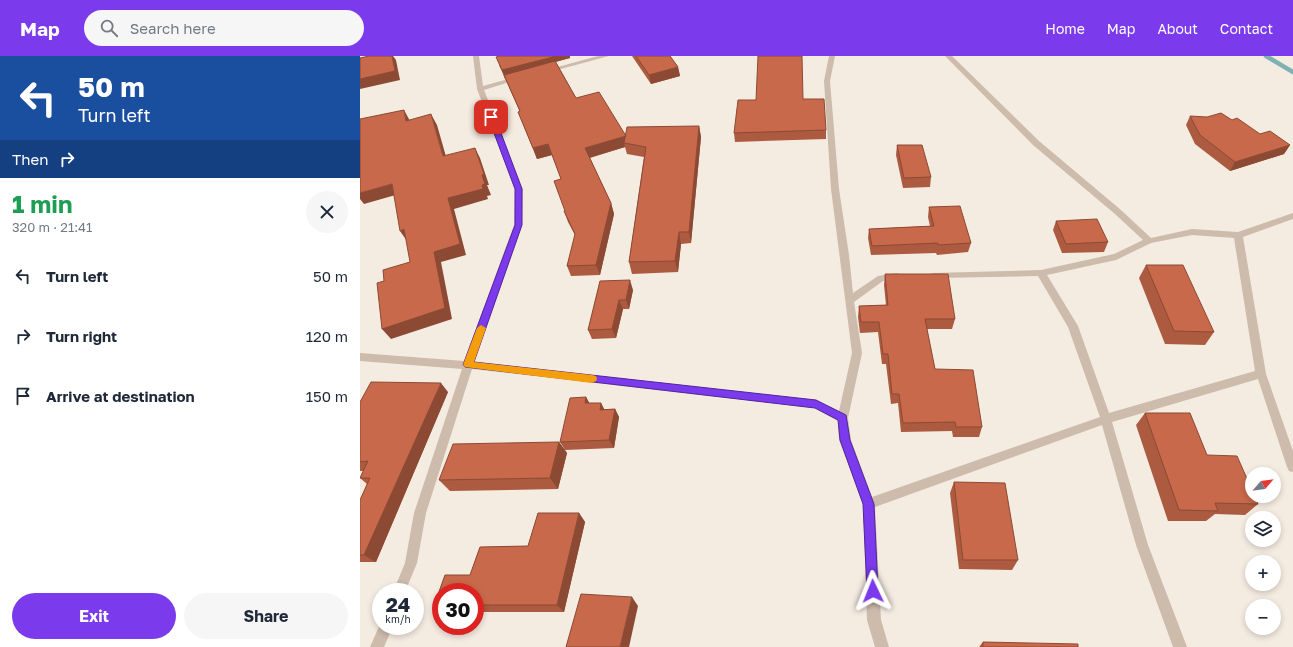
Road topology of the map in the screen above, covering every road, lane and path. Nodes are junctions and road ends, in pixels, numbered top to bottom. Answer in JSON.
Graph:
{"nodes":[{"id":1,"x":476,"y":56,"type":"edge"},
{"id":2,"x":606,"y":56,"type":"edge"},
{"id":3,"x":832,"y":56,"type":"edge"},
{"id":4,"x":948,"y":56,"type":"edge"},
{"id":5,"x":539,"y":73,"type":"edge"},
{"id":6,"x":525,"y":77,"type":"edge"},
{"id":7,"x":480,"y":88,"type":"junction"},
{"id":8,"x":1293,"y":216,"type":"edge"},
{"id":9,"x":1238,"y":236,"type":"junction"},
{"id":10,"x":1149,"y":241,"type":"junction"},
{"id":11,"x":1041,"y":273,"type":"junction"},
{"id":12,"x":907,"y":275,"type":"edge"},
{"id":13,"x":922,"y":275,"type":"edge"},
{"id":14,"x":849,"y":301,"type":"junction"},
{"id":15,"x":360,"y":357,"type":"edge"},
{"id":16,"x":468,"y":365,"type":"junction"},
{"id":17,"x":1261,"y":374,"type":"junction"},
{"id":18,"x":843,"y":418,"type":"junction"},
{"id":19,"x":1106,"y":419,"type":"junction"},
{"id":20,"x":1293,"y":467,"type":"edge"},
{"id":21,"x":869,"y":504,"type":"junction"},
{"id":22,"x":403,"y":583,"type":"edge"},
{"id":23,"x":382,"y":635,"type":"edge"},
{"id":24,"x":377,"y":647,"type":"edge"},
{"id":25,"x":882,"y":647,"type":"edge"},
{"id":26,"x":1180,"y":647,"type":"edge"}],
"edges":[{"from":1,"to":7,"type":"street"},
{"from":2,"to":5,"type":"street"},
{"from":3,"to":14,"type":"street"},
{"from":4,"to":10,"type":"street"},
{"from":6,"to":7,"type":"street"},
{"from":7,"to":16,"type":"street"},
{"from":8,"to":9,"type":"street"},
{"from":9,"to":10,"type":"street"},
{"from":9,"to":17,"type":"street"},
{"from":10,"to":11,"type":"street"},
{"from":11,"to":13,"type":"street"},
{"from":11,"to":19,"type":"street"},
{"from":12,"to":14,"type":"street"},
{"from":14,"to":18,"type":"street"},
{"from":15,"to":16,"type":"street"},
{"from":16,"to":18,"type":"street"},
{"from":16,"to":22,"type":"street"},
{"from":17,"to":19,"type":"street"},
{"from":17,"to":20,"type":"street"},
{"from":18,"to":21,"type":"street"},
{"from":19,"to":21,"type":"street"},
{"from":19,"to":26,"type":"street"},
{"from":21,"to":25,"type":"street"},
{"from":23,"to":24,"type":"street"}]}
